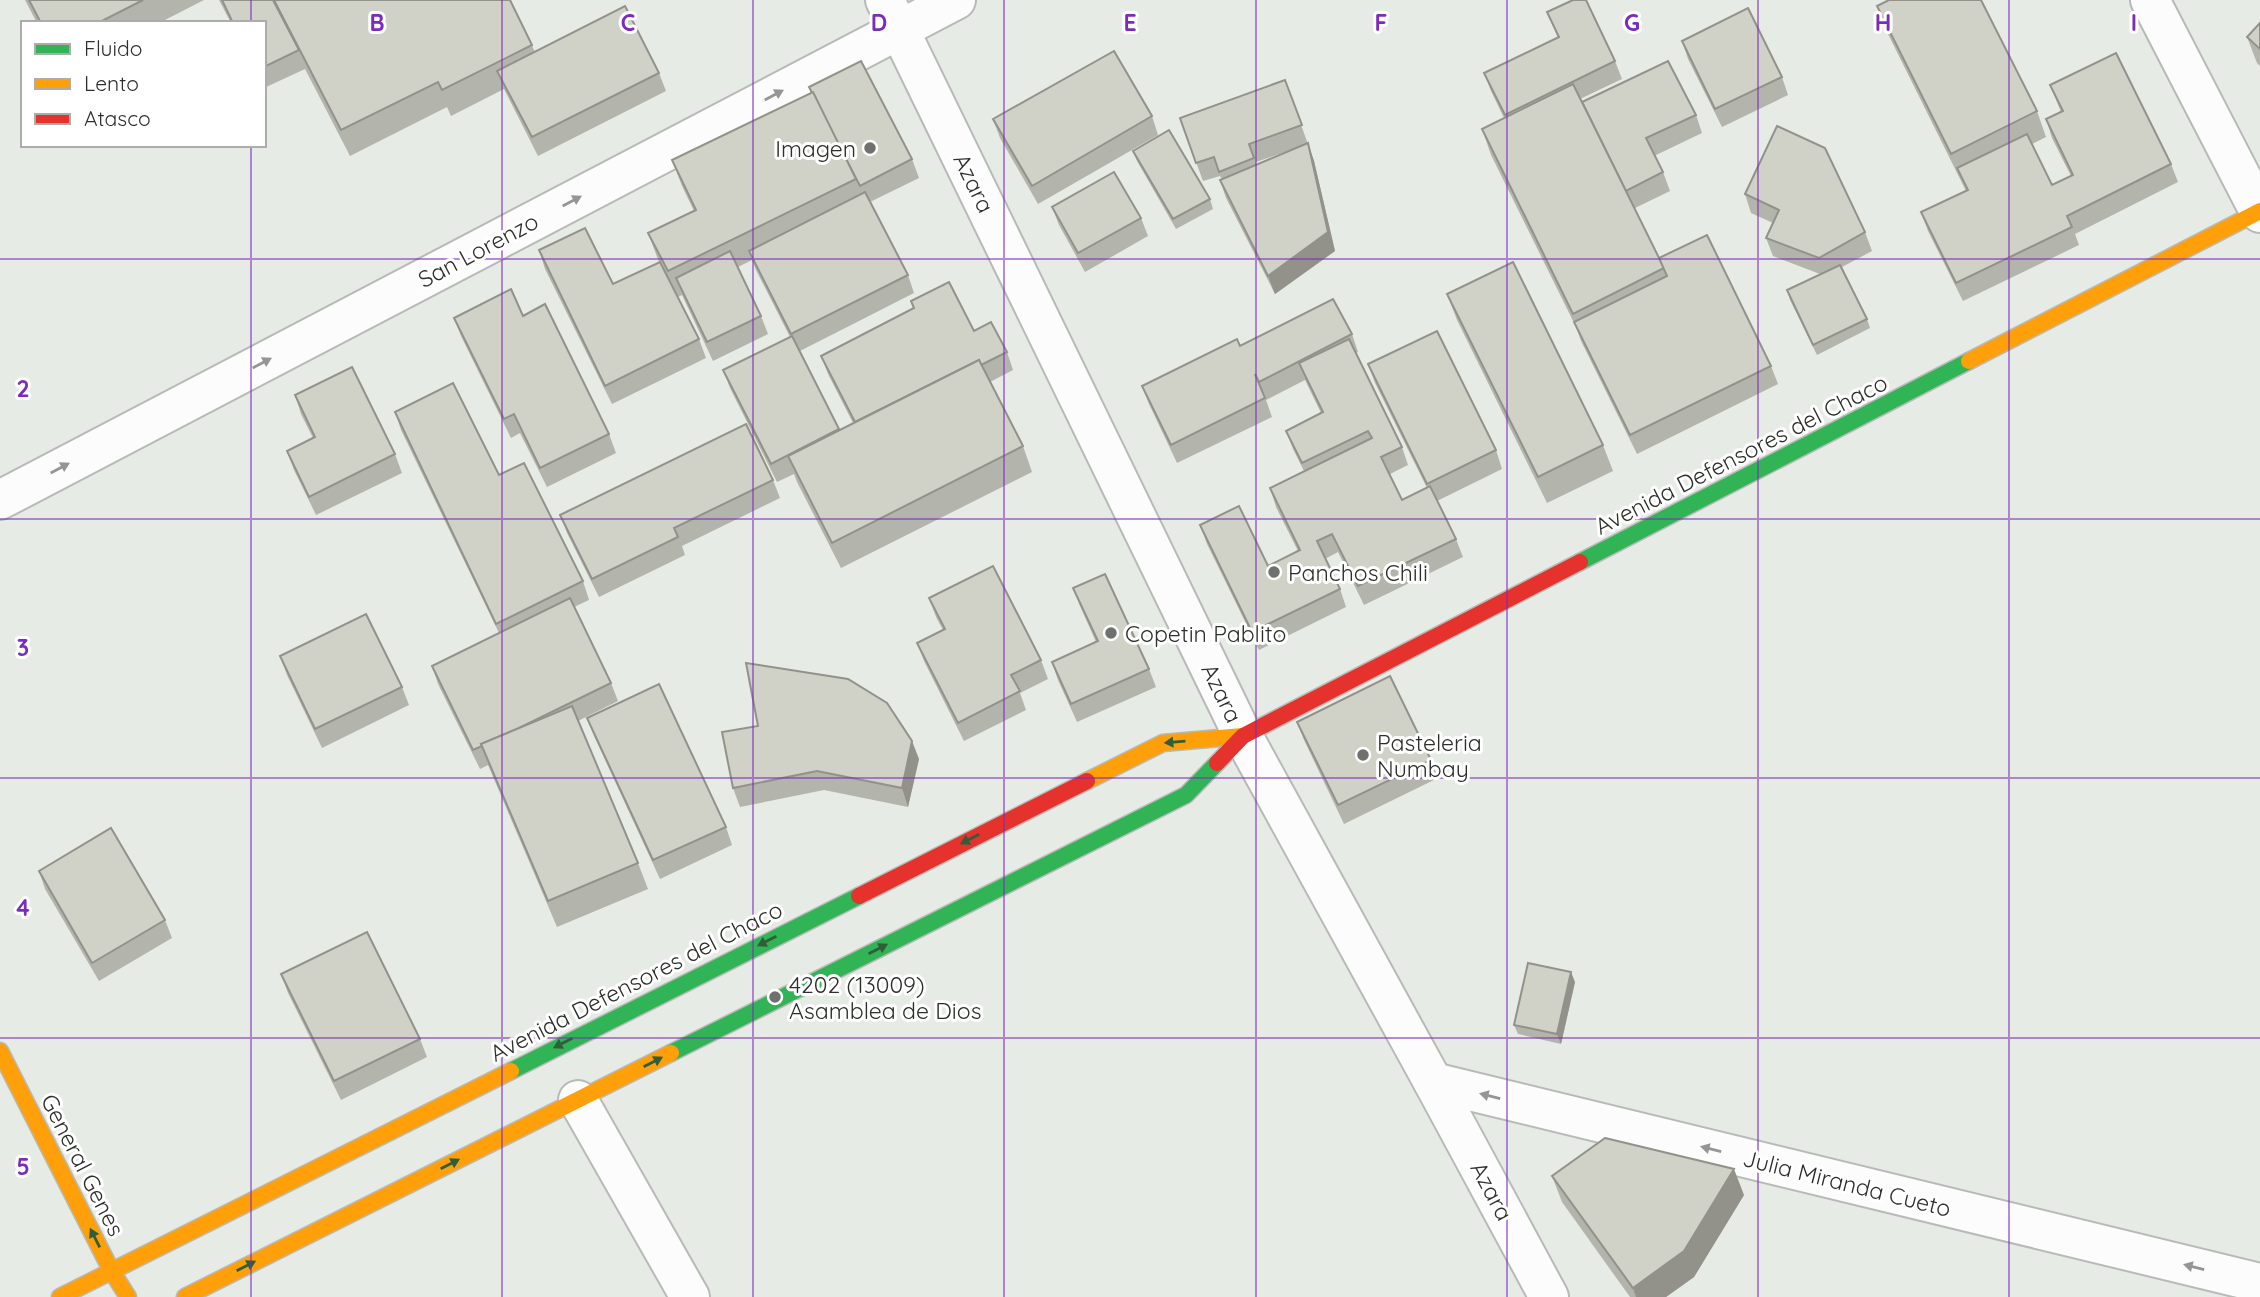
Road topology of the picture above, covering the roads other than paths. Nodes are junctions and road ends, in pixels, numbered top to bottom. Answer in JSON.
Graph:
{"nodes":[{"id":1,"x":956,"y":0,"type":"edge"},
{"id":2,"x":2150,"y":0,"type":"edge"},
{"id":3,"x":892,"y":15,"type":"edge"},
{"id":4,"x":2260,"y":212,"type":"edge"},
{"id":5,"x":0,"y":500,"type":"edge"},
{"id":6,"x":1243,"y":736,"type":"junction"},
{"id":7,"x":0,"y":1051,"type":"edge"},
{"id":8,"x":1433,"y":1082,"type":"junction"},
{"id":9,"x":578,"y":1100,"type":"junction"},
{"id":10,"x":111,"y":1270,"type":"junction"},
{"id":11,"x":2260,"y":1283,"type":"edge"},
{"id":12,"x":60,"y":1297,"type":"edge"},
{"id":13,"x":128,"y":1297,"type":"edge"},
{"id":14,"x":185,"y":1297,"type":"edge"},
{"id":15,"x":690,"y":1297,"type":"edge"},
{"id":16,"x":1549,"y":1297,"type":"edge"}],
"edges":[{"from":1,"to":3,"type":"street","name":"San Lorenzo"},
{"from":2,"to":4,"type":"street"},
{"from":5,"to":3,"type":"street","name":"San Lorenzo","one_way":true},
{"from":3,"to":6,"type":"street","name":"Azara"},
{"from":4,"to":6,"type":"street","name":"Avenida Defensores del Chaco"},
{"from":6,"to":8,"type":"street","name":"Azara"},
{"from":9,"to":6,"type":"street","name":"Avenida Defensores del Chaco","one_way":true},
{"from":6,"to":10,"type":"street","name":"Avenida Defensores del Chaco","one_way":true},
{"from":10,"to":7,"type":"street","name":"General Genes","one_way":true},
{"from":11,"to":8,"type":"street","name":"Julia Miranda Cueto","one_way":true},
{"from":8,"to":16,"type":"street","name":"Azara"},
{"from":14,"to":9,"type":"street","name":"Avenida Defensores del Chaco","one_way":true},
{"from":9,"to":15,"type":"street"},
{"from":10,"to":12,"type":"street","name":"Avenida Defensores del Chaco"},
{"from":10,"to":13,"type":"street","name":"General Genes"}]}
